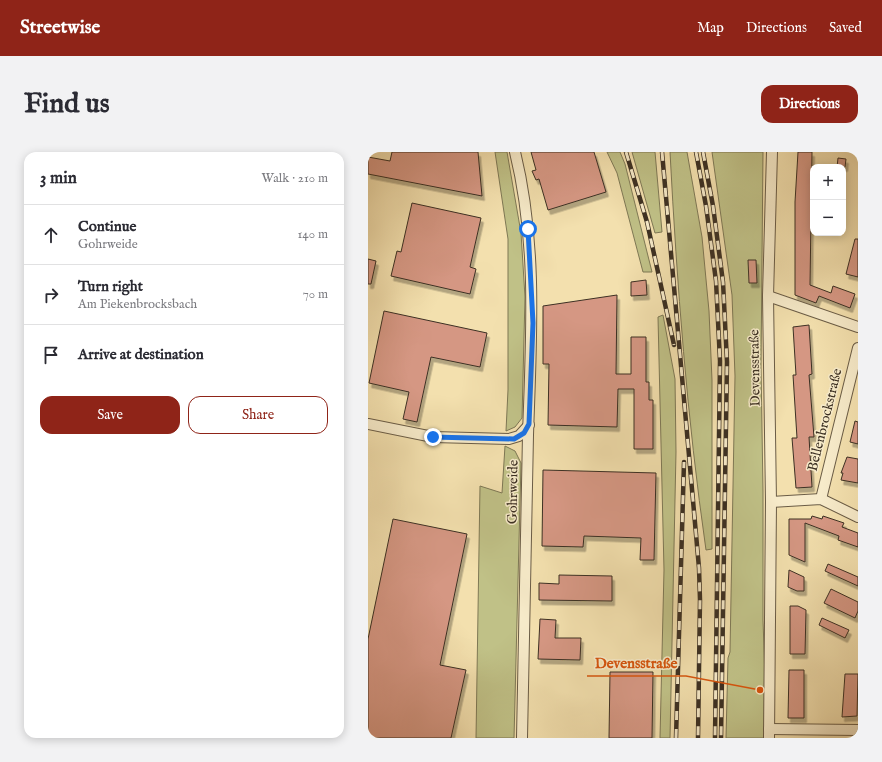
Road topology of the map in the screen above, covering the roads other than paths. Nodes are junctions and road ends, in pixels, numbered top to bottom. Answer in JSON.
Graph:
{"nodes":[{"id":1,"x":515,"y":152,"type":"edge"},
{"id":2,"x":772,"y":152,"type":"edge"},
{"id":3,"x":768,"y":296,"type":"junction"},
{"id":4,"x":858,"y":327,"type":"edge"},
{"id":5,"x":858,"y":348,"type":"edge"},
{"id":6,"x":368,"y":424,"type":"edge"},
{"id":7,"x":529,"y":424,"type":"junction"},
{"id":8,"x":821,"y":499,"type":"junction"},
{"id":9,"x":771,"y":502,"type":"junction"},
{"id":10,"x":858,"y":517,"type":"edge"},
{"id":11,"x":858,"y":730,"type":"edge"},
{"id":12,"x":769,"y":733,"type":"edge"},
{"id":13,"x":522,"y":738,"type":"edge"}],
"edges":[{"from":1,"to":7,"type":"street","name":"Gohrweide"},
{"from":2,"to":3,"type":"street","name":"Devensstraße"},
{"from":3,"to":4,"type":"street"},
{"from":3,"to":9,"type":"street","name":"Devensstraße"},
{"from":5,"to":8,"type":"street","name":"Bellenbrockstraße"},
{"from":6,"to":7,"type":"street"},
{"from":7,"to":13,"type":"street","name":"Gohrweide"},
{"from":8,"to":9,"type":"street"},
{"from":8,"to":10,"type":"street"},
{"from":9,"to":12,"type":"street","name":"Devensstraße"},
{"from":11,"to":12,"type":"street","name":"Devensstraße"}]}
